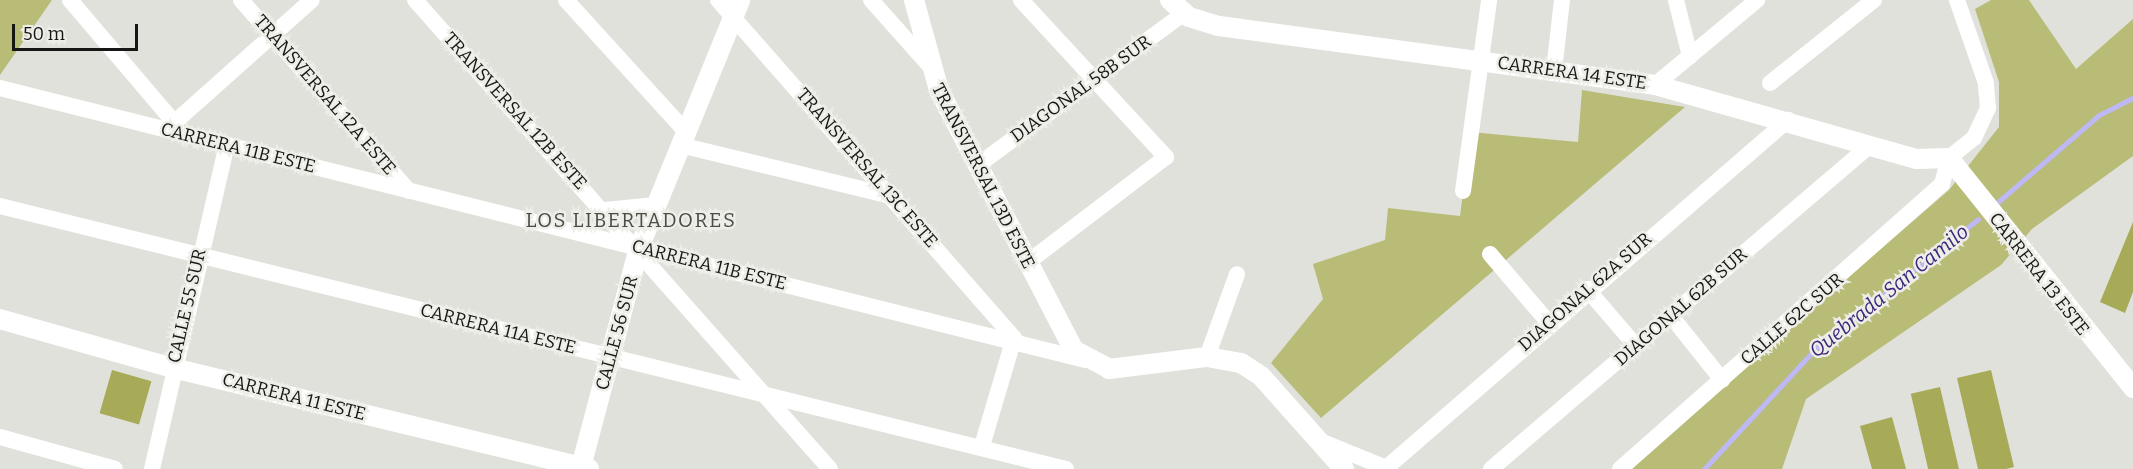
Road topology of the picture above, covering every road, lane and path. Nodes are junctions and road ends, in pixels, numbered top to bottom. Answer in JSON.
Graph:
{"nodes":[{"id":1,"x":70,"y":0,"type":"edge"},
{"id":2,"x":241,"y":0,"type":"edge"},
{"id":3,"x":312,"y":0,"type":"edge"},
{"id":4,"x":415,"y":0,"type":"edge"},
{"id":5,"x":566,"y":0,"type":"edge"},
{"id":6,"x":718,"y":0,"type":"edge"},
{"id":7,"x":871,"y":0,"type":"edge"},
{"id":8,"x":914,"y":0,"type":"edge"},
{"id":9,"x":1022,"y":0,"type":"edge"},
{"id":10,"x":1489,"y":0,"type":"edge"},
{"id":11,"x":1562,"y":0,"type":"edge"},
{"id":12,"x":1676,"y":0,"type":"edge"},
{"id":13,"x":1757,"y":0,"type":"edge"},
{"id":14,"x":1874,"y":0,"type":"edge"},
{"id":15,"x":1957,"y":0,"type":"edge"},
{"id":16,"x":737,"y":9,"type":"edge"},
{"id":17,"x":1181,"y":10,"type":"edge"},
{"id":18,"x":272,"y":36,"type":"junction"},
{"id":19,"x":1690,"y":56,"type":"junction"},
{"id":20,"x":1481,"y":60,"type":"junction"},
{"id":21,"x":928,"y":64,"type":"junction"},
{"id":22,"x":1554,"y":70,"type":"junction"},
{"id":23,"x":1093,"y":81,"type":"junction"},
{"id":24,"x":1770,"y":83,"type":"dead end"},
{"id":25,"x":1655,"y":85,"type":"junction"},
{"id":26,"x":0,"y":88,"type":"edge"},
{"id":27,"x":1788,"y":120,"type":"junction"},
{"id":28,"x":170,"y":126,"type":"junction"},
{"id":29,"x":683,"y":138,"type":"junction"},
{"id":30,"x":227,"y":145,"type":"junction"},
{"id":31,"x":1869,"y":145,"type":"junction"},
{"id":32,"x":1948,"y":158,"type":"junction"},
{"id":33,"x":978,"y":165,"type":"junction"},
{"id":34,"x":409,"y":191,"type":"junction"},
{"id":35,"x":1464,"y":191,"type":"dead end"},
{"id":36,"x":895,"y":197,"type":"junction"},
{"id":37,"x":656,"y":205,"type":"junction"},
{"id":38,"x":0,"y":206,"type":"edge"},
{"id":39,"x":605,"y":210,"type":"junction"},
{"id":40,"x":639,"y":248,"type":"junction"},
{"id":41,"x":1490,"y":254,"type":"dead end"},
{"id":42,"x":198,"y":255,"type":"junction"},
{"id":43,"x":1027,"y":263,"type":"junction"},
{"id":44,"x":1237,"y":274,"type":"dead end"},
{"id":45,"x":1587,"y":289,"type":"junction"},
{"id":46,"x":1671,"y":316,"type":"junction"},
{"id":47,"x":0,"y":319,"type":"edge"},
{"id":48,"x":1548,"y":322,"type":"junction"},
{"id":49,"x":1014,"y":338,"type":"junction"},
{"id":50,"x":1636,"y":346,"type":"junction"},
{"id":51,"x":610,"y":356,"type":"junction"},
{"id":52,"x":1207,"y":357,"type":"junction"},
{"id":53,"x":1085,"y":360,"type":"junction"},
{"id":54,"x":173,"y":368,"type":"junction"},
{"id":55,"x":1722,"y":380,"type":"junction"},
{"id":56,"x":2133,"y":388,"type":"edge"},
{"id":57,"x":764,"y":393,"type":"junction"},
{"id":58,"x":0,"y":437,"type":"edge"},
{"id":59,"x":1318,"y":441,"type":"junction"},
{"id":60,"x":982,"y":446,"type":"junction"},
{"id":61,"x":584,"y":468,"type":"edge"},
{"id":62,"x":1387,"y":468,"type":"edge"},
{"id":63,"x":115,"y":469,"type":"edge"},
{"id":64,"x":152,"y":469,"type":"edge"},
{"id":65,"x":830,"y":469,"type":"edge"},
{"id":66,"x":1066,"y":469,"type":"edge"},
{"id":67,"x":1344,"y":469,"type":"edge"},
{"id":68,"x":1491,"y":469,"type":"edge"},
{"id":69,"x":1620,"y":469,"type":"edge"}],
"edges":[{"from":1,"to":28,"type":"street"},
{"from":2,"to":18,"type":"street","name":"TRANSVERSAL 12A ESTE"},
{"from":3,"to":18,"type":"street"},
{"from":4,"to":39,"type":"street","name":"TRANSVERSAL 12B ESTE"},
{"from":5,"to":29,"type":"street"},
{"from":6,"to":16,"type":"street","name":"TRANSVERSAL 13C ESTE"},
{"from":7,"to":21,"type":"street","name":"TRANSVERSAL 13D ESTE"},
{"from":8,"to":21,"type":"street"},
{"from":9,"to":23,"type":"street"},
{"from":10,"to":20,"type":"street"},
{"from":11,"to":22,"type":"street"},
{"from":12,"to":19,"type":"street"},
{"from":13,"to":19,"type":"street"},
{"from":14,"to":24,"type":"street"},
{"from":15,"to":32,"type":"street"},
{"from":16,"to":29,"type":"street","name":"CALLE 56 SUR"},
{"from":16,"to":36,"type":"street","name":"TRANSVERSAL 13C ESTE"},
{"from":17,"to":20,"type":"street","name":"CARRERA 14 ESTE"},
{"from":17,"to":23,"type":"street","name":"DIAGONAL 58B SUR"},
{"from":18,"to":28,"type":"street"},
{"from":18,"to":34,"type":"street","name":"TRANSVERSAL 12A ESTE"},
{"from":19,"to":25,"type":"street"},
{"from":20,"to":22,"type":"street","name":"CARRERA 14 ESTE"},
{"from":20,"to":35,"type":"street"},
{"from":21,"to":33,"type":"street","name":"TRANSVERSAL 13D ESTE"},
{"from":22,"to":25,"type":"street","name":"CARRERA 14 ESTE"},
{"from":23,"to":33,"type":"street","name":"DIAGONAL 58B SUR"},
{"from":23,"to":43,"type":"street"},
{"from":25,"to":27,"type":"street","name":"CARRERA 14 ESTE"},
{"from":26,"to":28,"type":"street","name":"CARRERA 11B ESTE"},
{"from":27,"to":31,"type":"street","name":"CARRERA 14 ESTE"},
{"from":27,"to":45,"type":"street","name":"DIAGONAL 62A SUR"},
{"from":28,"to":30,"type":"street","name":"CARRERA 11B ESTE"},
{"from":29,"to":36,"type":"street"},
{"from":29,"to":37,"type":"street","name":"CALLE 56 SUR"},
{"from":30,"to":34,"type":"street","name":"CARRERA 11B ESTE"},
{"from":30,"to":42,"type":"street","name":"CALLE 55 SUR"},
{"from":31,"to":32,"type":"street","name":"CARRERA 14 ESTE"},
{"from":31,"to":46,"type":"street","name":"DIAGONAL 62B SUR"},
{"from":32,"to":55,"type":"street","name":"CALLE 62C SUR"},
{"from":32,"to":56,"type":"street","name":"CARRERA 13 ESTE"},
{"from":33,"to":43,"type":"street","name":"TRANSVERSAL 13D ESTE"},
{"from":34,"to":40,"type":"street","name":"CARRERA 11B ESTE"},
{"from":36,"to":49,"type":"street","name":"TRANSVERSAL 13C ESTE"},
{"from":37,"to":39,"type":"street"},
{"from":37,"to":40,"type":"street","name":"CALLE 56 SUR"},
{"from":38,"to":42,"type":"street","name":"CARRERA 11A ESTE"},
{"from":39,"to":40,"type":"street","name":"TRANSVERSAL 12B ESTE"},
{"from":40,"to":49,"type":"street","name":"CARRERA 11B ESTE"},
{"from":40,"to":51,"type":"street","name":"CALLE 56 SUR"},
{"from":40,"to":57,"type":"street","name":"TRANSVERSAL 12B ESTE"},
{"from":41,"to":48,"type":"street"},
{"from":42,"to":51,"type":"street","name":"CARRERA 11A ESTE"},
{"from":42,"to":54,"type":"street","name":"CALLE 55 SUR"},
{"from":43,"to":53,"type":"street","name":"TRANSVERSAL 13D ESTE"},
{"from":44,"to":52,"type":"street"},
{"from":45,"to":48,"type":"street","name":"DIAGONAL 62A SUR"},
{"from":45,"to":50,"type":"street"},
{"from":46,"to":50,"type":"street","name":"DIAGONAL 62B SUR"},
{"from":46,"to":55,"type":"street"},
{"from":47,"to":54,"type":"street","name":"CARRERA 11 ESTE"},
{"from":48,"to":62,"type":"street","name":"DIAGONAL 62A SUR"},
{"from":49,"to":53,"type":"street","name":"CARRERA 11B ESTE"},
{"from":49,"to":60,"type":"street"},
{"from":50,"to":68,"type":"street","name":"DIAGONAL 62B SUR"},
{"from":51,"to":57,"type":"street","name":"CARRERA 11A ESTE"},
{"from":51,"to":61,"type":"street","name":"CALLE 56 SUR"},
{"from":52,"to":53,"type":"street","name":"CARRERA 11B ESTE"},
{"from":52,"to":59,"type":"street","name":"CARRERA 11B ESTE"},
{"from":54,"to":61,"type":"street","name":"CARRERA 11 ESTE"},
{"from":54,"to":64,"type":"street","name":"CALLE 55 SUR"},
{"from":55,"to":69,"type":"street","name":"CALLE 62C SUR"},
{"from":57,"to":60,"type":"street","name":"CARRERA 11A ESTE"},
{"from":57,"to":65,"type":"street","name":"TRANSVERSAL 12B ESTE"},
{"from":58,"to":63,"type":"street"},
{"from":59,"to":62,"type":"street"},
{"from":59,"to":67,"type":"street","name":"CARRERA 11B ESTE"},
{"from":60,"to":66,"type":"street","name":"CARRERA 11A ESTE"}]}
